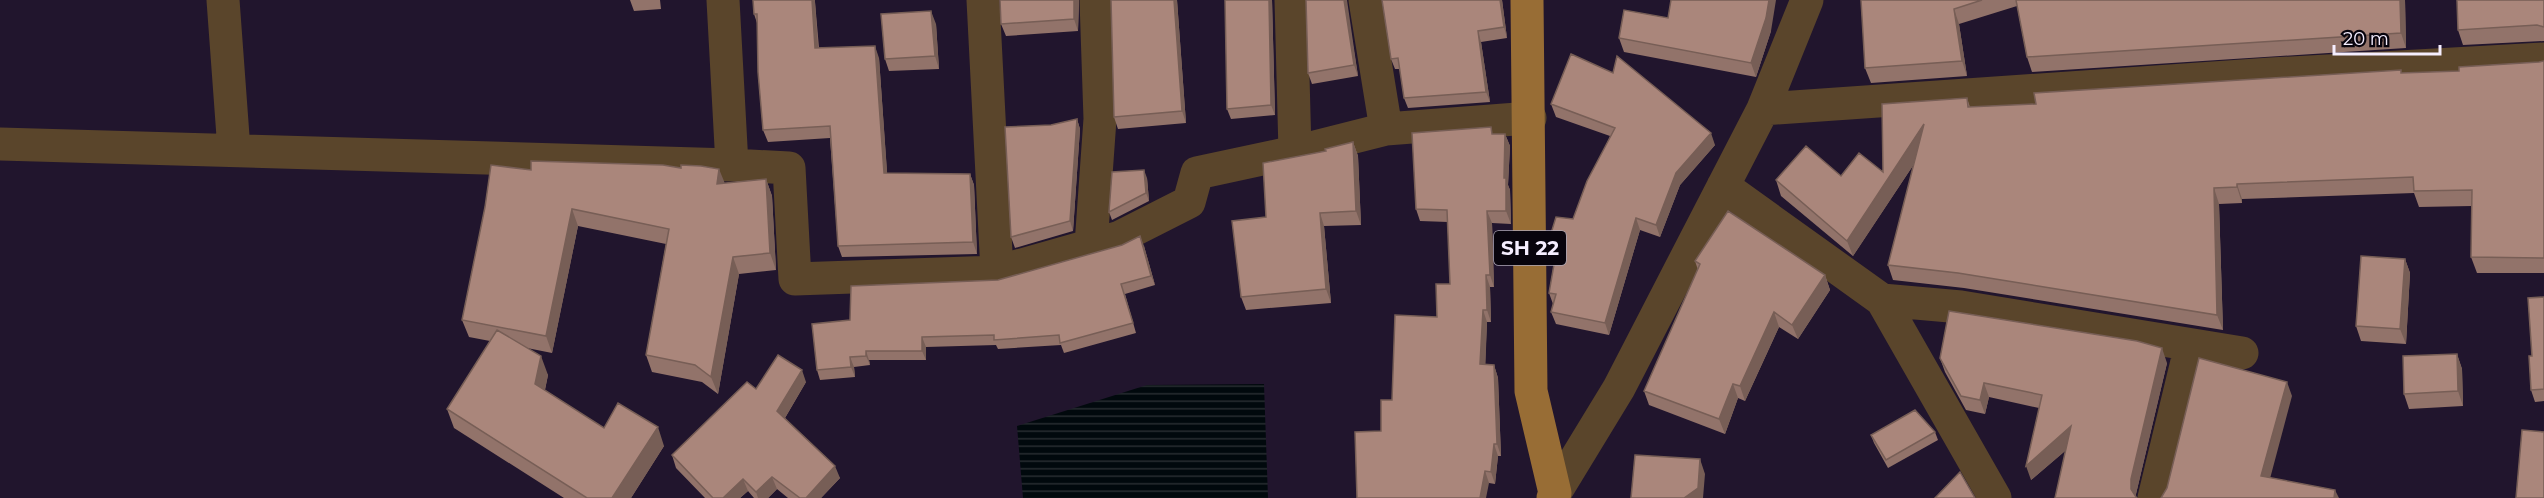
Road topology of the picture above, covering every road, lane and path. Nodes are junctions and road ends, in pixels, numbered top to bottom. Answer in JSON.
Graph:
{"nodes":[{"id":1,"x":223,"y":0,"type":"edge"},
{"id":2,"x":723,"y":0,"type":"edge"},
{"id":3,"x":983,"y":0,"type":"edge"},
{"id":4,"x":1096,"y":0,"type":"edge"},
{"id":5,"x":1291,"y":0,"type":"edge"},
{"id":6,"x":1365,"y":0,"type":"edge"},
{"id":7,"x":1527,"y":0,"type":"edge"},
{"id":8,"x":1807,"y":0,"type":"edge"},
{"id":9,"x":2544,"y":59,"type":"edge"},
{"id":10,"x":1763,"y":109,"type":"junction"},
{"id":11,"x":1530,"y":118,"type":"junction"},
{"id":12,"x":1386,"y":129,"type":"junction"},
{"id":13,"x":0,"y":144,"type":"edge"},
{"id":14,"x":234,"y":150,"type":"junction"},
{"id":15,"x":1295,"y":152,"type":"junction"},
{"id":16,"x":732,"y":165,"type":"junction"},
{"id":17,"x":1723,"y":186,"type":"junction"},
{"id":18,"x":1091,"y":245,"type":"junction"},
{"id":19,"x":997,"y":272,"type":"junction"},
{"id":20,"x":1882,"y":300,"type":"junction"},
{"id":21,"x":2191,"y":345,"type":"junction"},
{"id":22,"x":2242,"y":353,"type":"dead end"},
{"id":23,"x":1557,"y":496,"type":"edge"},
{"id":24,"x":1995,"y":498,"type":"edge"},
{"id":25,"x":2154,"y":498,"type":"edge"}],
"edges":[{"from":1,"to":14,"type":"street"},
{"from":2,"to":16,"type":"street"},
{"from":3,"to":19,"type":"street"},
{"from":4,"to":18,"type":"street"},
{"from":5,"to":15,"type":"street"},
{"from":6,"to":12,"type":"street"},
{"from":7,"to":11,"type":"main road","number":"SH 22"},
{"from":8,"to":10,"type":"street"},
{"from":9,"to":10,"type":"street"},
{"from":10,"to":17,"type":"street"},
{"from":11,"to":12,"type":"street"},
{"from":11,"to":23,"type":"main road","number":"SH 22"},
{"from":12,"to":15,"type":"street"},
{"from":13,"to":14,"type":"street"},
{"from":14,"to":16,"type":"street"},
{"from":15,"to":18,"type":"street"},
{"from":16,"to":19,"type":"street"},
{"from":17,"to":20,"type":"street"},
{"from":17,"to":23,"type":"street"},
{"from":18,"to":19,"type":"street"},
{"from":20,"to":21,"type":"street"},
{"from":20,"to":24,"type":"street"},
{"from":21,"to":22,"type":"street"},
{"from":21,"to":25,"type":"street"}]}
